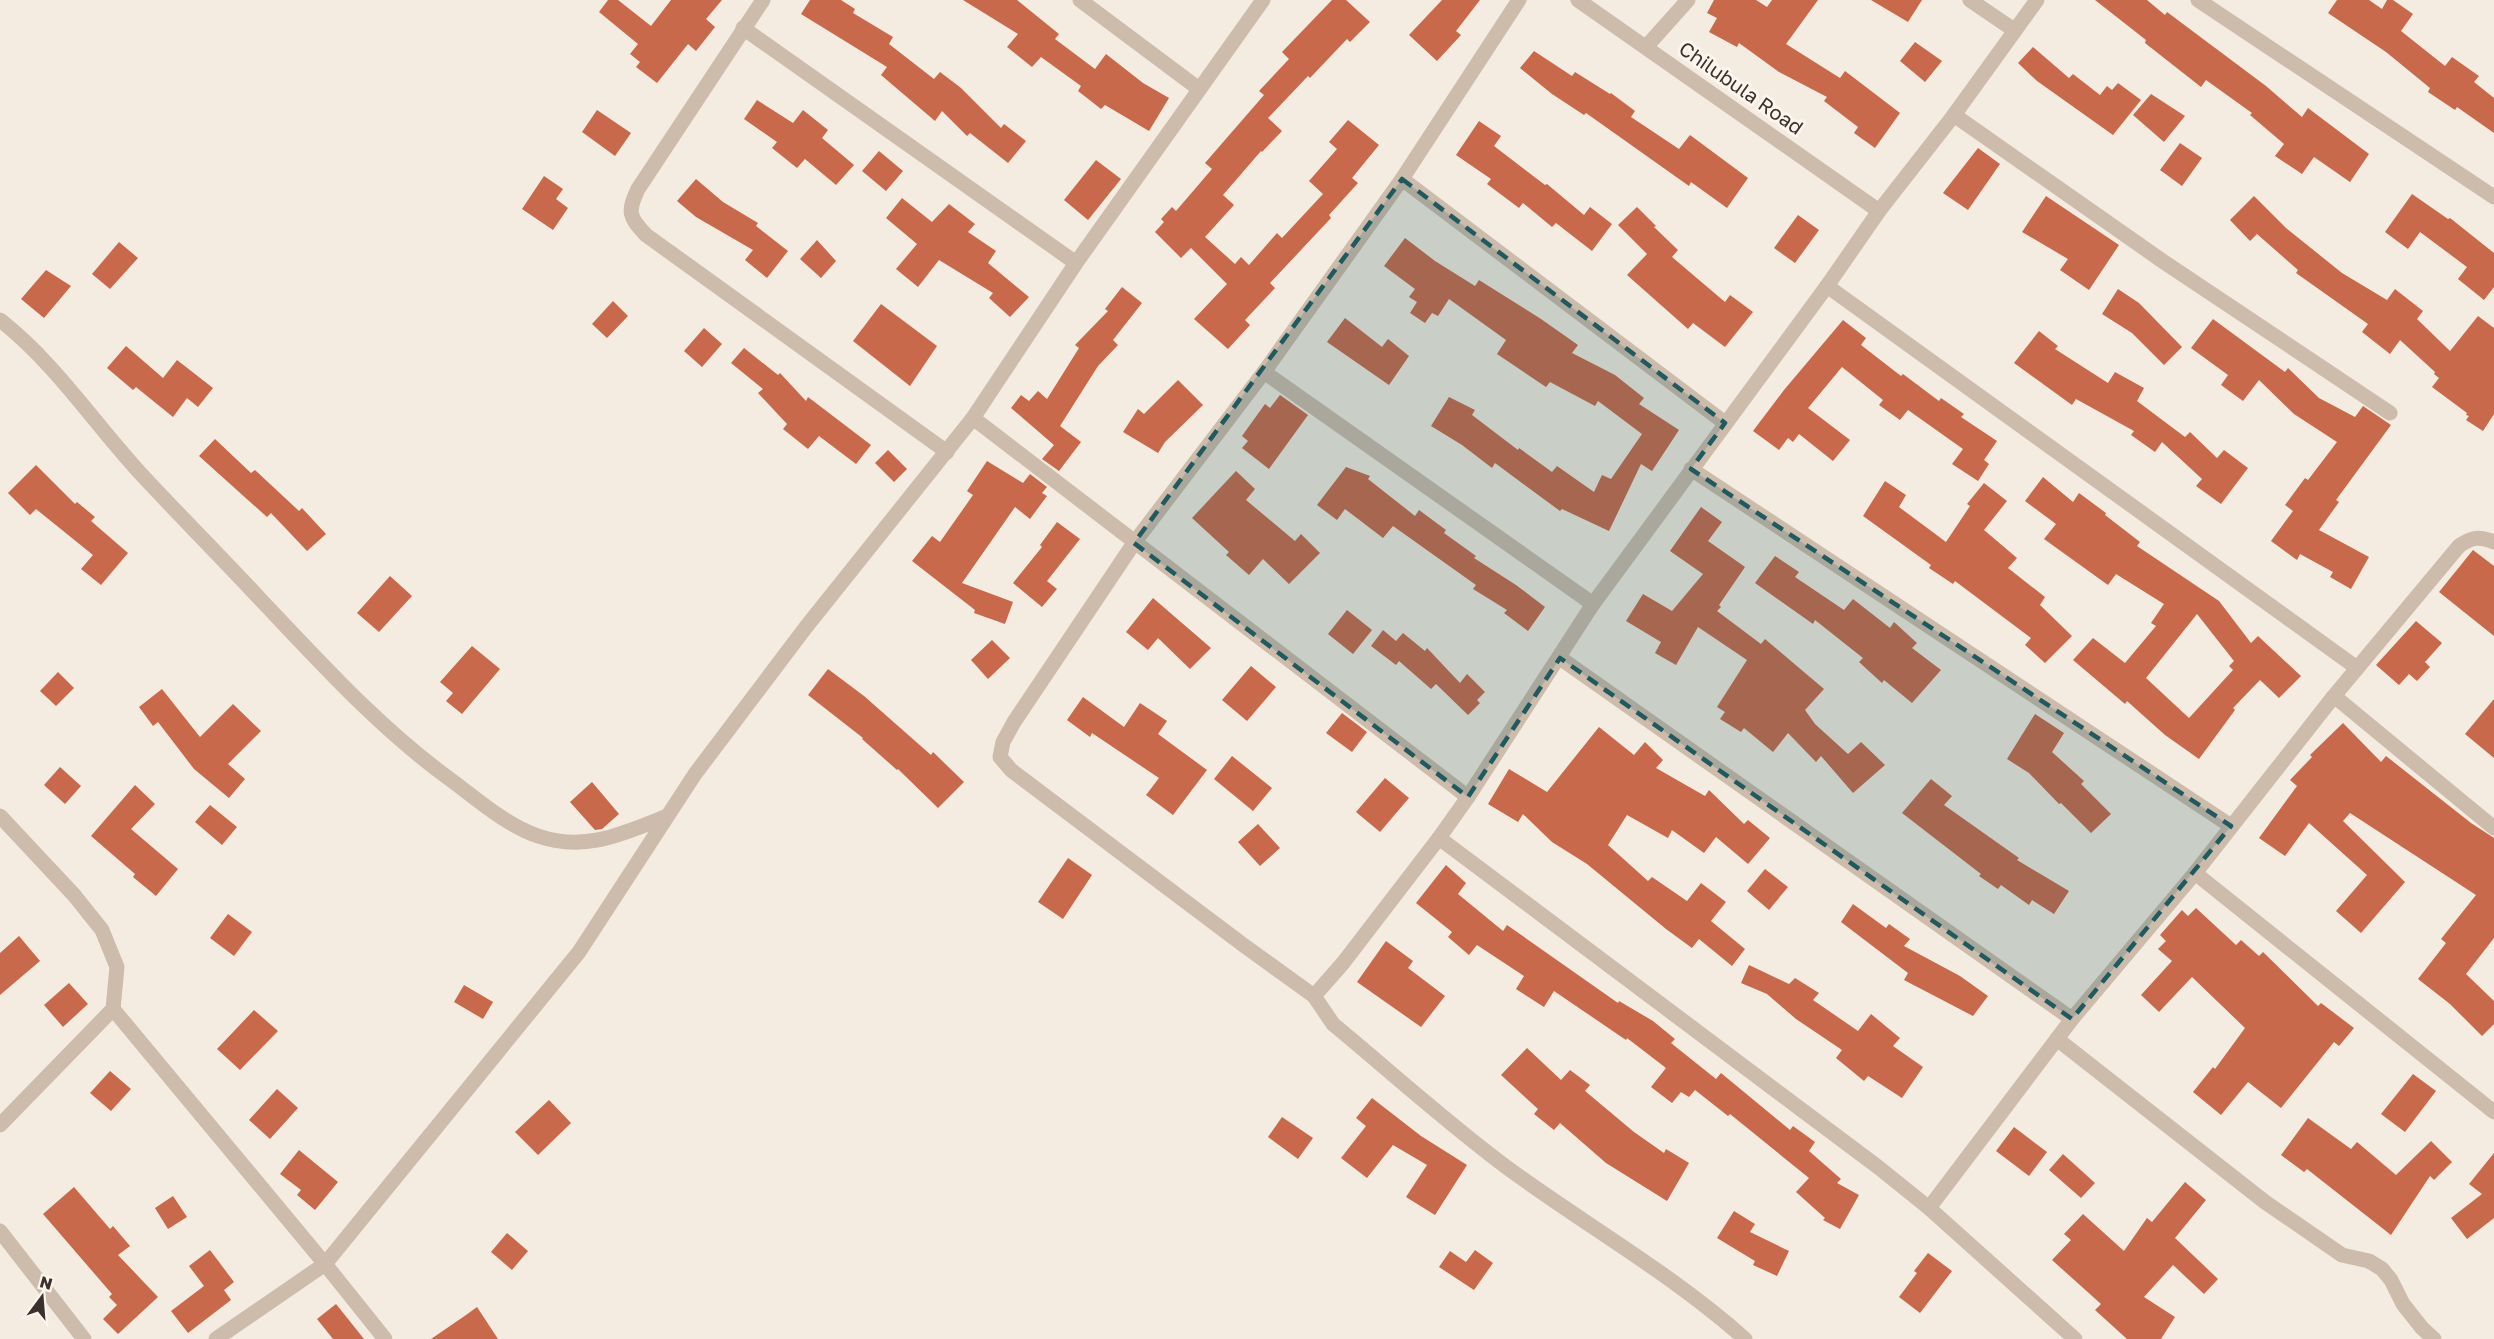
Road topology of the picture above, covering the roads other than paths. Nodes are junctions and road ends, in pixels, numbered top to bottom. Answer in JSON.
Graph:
{"nodes":[{"id":1,"x":763,"y":0,"type":"edge"},
{"id":2,"x":1080,"y":0,"type":"edge"},
{"id":3,"x":1263,"y":0,"type":"edge"},
{"id":4,"x":1519,"y":0,"type":"edge"},
{"id":5,"x":1578,"y":0,"type":"edge"},
{"id":6,"x":1688,"y":0,"type":"edge"},
{"id":7,"x":1970,"y":0,"type":"edge"},
{"id":8,"x":2037,"y":0,"type":"edge"},
{"id":9,"x":2198,"y":0,"type":"edge"},
{"id":10,"x":743,"y":28,"type":"junction"},
{"id":11,"x":2014,"y":30,"type":"junction"},
{"id":12,"x":1646,"y":47,"type":"junction"},
{"id":13,"x":1199,"y":89,"type":"junction"},
{"id":14,"x":1954,"y":115,"type":"junction"},
{"id":15,"x":1401,"y":179,"type":"junction"},
{"id":16,"x":2494,"y":197,"type":"edge"},
{"id":17,"x":1879,"y":211,"type":"junction"},
{"id":18,"x":1076,"y":263,"type":"junction"},
{"id":19,"x":1827,"y":286,"type":"junction"},
{"id":20,"x":0,"y":320,"type":"edge"},
{"id":21,"x":1264,"y":372,"type":"junction"},
{"id":22,"x":2390,"y":413,"type":"dead end"},
{"id":23,"x":973,"y":418,"type":"junction"},
{"id":24,"x":1725,"y":423,"type":"junction"},
{"id":25,"x":947,"y":452,"type":"junction"},
{"id":26,"x":1691,"y":470,"type":"junction"},
{"id":27,"x":2494,"y":542,"type":"edge"},
{"id":28,"x":1134,"y":543,"type":"junction"},
{"id":29,"x":1593,"y":604,"type":"junction"},
{"id":30,"x":1560,"y":657,"type":"junction"},
{"id":31,"x":2357,"y":668,"type":"junction"},
{"id":32,"x":2334,"y":696,"type":"junction"},
{"id":33,"x":1468,"y":797,"type":"junction"},
{"id":34,"x":0,"y":816,"type":"edge"},
{"id":35,"x":665,"y":817,"type":"junction"},
{"id":36,"x":2231,"y":826,"type":"junction"},
{"id":37,"x":2494,"y":828,"type":"edge"},
{"id":38,"x":1439,"y":838,"type":"junction"},
{"id":39,"x":2195,"y":873,"type":"junction"},
{"id":40,"x":1314,"y":996,"type":"junction"},
{"id":41,"x":113,"y":1009,"type":"junction"},
{"id":42,"x":2072,"y":1019,"type":"junction"},
{"id":43,"x":2057,"y":1039,"type":"junction"},
{"id":44,"x":2494,"y":1112,"type":"edge"},
{"id":45,"x":0,"y":1125,"type":"edge"},
{"id":46,"x":1929,"y":1208,"type":"junction"},
{"id":47,"x":0,"y":1231,"type":"edge"},
{"id":48,"x":325,"y":1264,"type":"junction"},
{"id":49,"x":84,"y":1339,"type":"edge"},
{"id":50,"x":216,"y":1339,"type":"edge"},
{"id":51,"x":384,"y":1339,"type":"edge"},
{"id":52,"x":1745,"y":1339,"type":"edge"},
{"id":53,"x":2075,"y":1339,"type":"edge"},
{"id":54,"x":2434,"y":1339,"type":"edge"}],
"edges":[{"from":1,"to":10,"type":"street"},
{"from":2,"to":13,"type":"street"},
{"from":3,"to":13,"type":"street"},
{"from":4,"to":15,"type":"street"},
{"from":5,"to":12,"type":"street","name":"Chilubula Road"},
{"from":6,"to":12,"type":"street"},
{"from":7,"to":11,"type":"street"},
{"from":8,"to":11,"type":"street"},
{"from":9,"to":16,"type":"street"},
{"from":10,"to":18,"type":"street"},
{"from":10,"to":25,"type":"street"},
{"from":11,"to":14,"type":"street"},
{"from":12,"to":17,"type":"street","name":"Chilubula Road"},
{"from":13,"to":18,"type":"street"},
{"from":14,"to":17,"type":"street"},
{"from":14,"to":22,"type":"street"},
{"from":15,"to":21,"type":"street"},
{"from":15,"to":24,"type":"street"},
{"from":17,"to":19,"type":"street"},
{"from":18,"to":23,"type":"street"},
{"from":19,"to":24,"type":"street"},
{"from":19,"to":31,"type":"street"},
{"from":20,"to":35,"type":"street"},
{"from":21,"to":28,"type":"street"},
{"from":21,"to":29,"type":"street"},
{"from":23,"to":25,"type":"street"},
{"from":23,"to":28,"type":"street"},
{"from":24,"to":26,"type":"street"},
{"from":25,"to":35,"type":"street"},
{"from":26,"to":29,"type":"street"},
{"from":26,"to":36,"type":"street"},
{"from":27,"to":31,"type":"street"},
{"from":28,"to":33,"type":"street"},
{"from":28,"to":40,"type":"street"},
{"from":29,"to":30,"type":"street"},
{"from":30,"to":33,"type":"street"},
{"from":30,"to":42,"type":"street"},
{"from":31,"to":32,"type":"street"},
{"from":32,"to":36,"type":"street"},
{"from":32,"to":37,"type":"street"},
{"from":33,"to":38,"type":"street"},
{"from":34,"to":41,"type":"street"},
{"from":35,"to":48,"type":"street"},
{"from":36,"to":39,"type":"street"},
{"from":38,"to":40,"type":"street"},
{"from":38,"to":46,"type":"street"},
{"from":39,"to":42,"type":"street"},
{"from":39,"to":44,"type":"street"},
{"from":40,"to":52,"type":"street"},
{"from":41,"to":45,"type":"street"},
{"from":41,"to":48,"type":"street"},
{"from":42,"to":43,"type":"street"},
{"from":43,"to":46,"type":"street"},
{"from":43,"to":54,"type":"street"},
{"from":46,"to":53,"type":"street"},
{"from":47,"to":49,"type":"street"},
{"from":48,"to":50,"type":"street"},
{"from":48,"to":51,"type":"street"}]}
